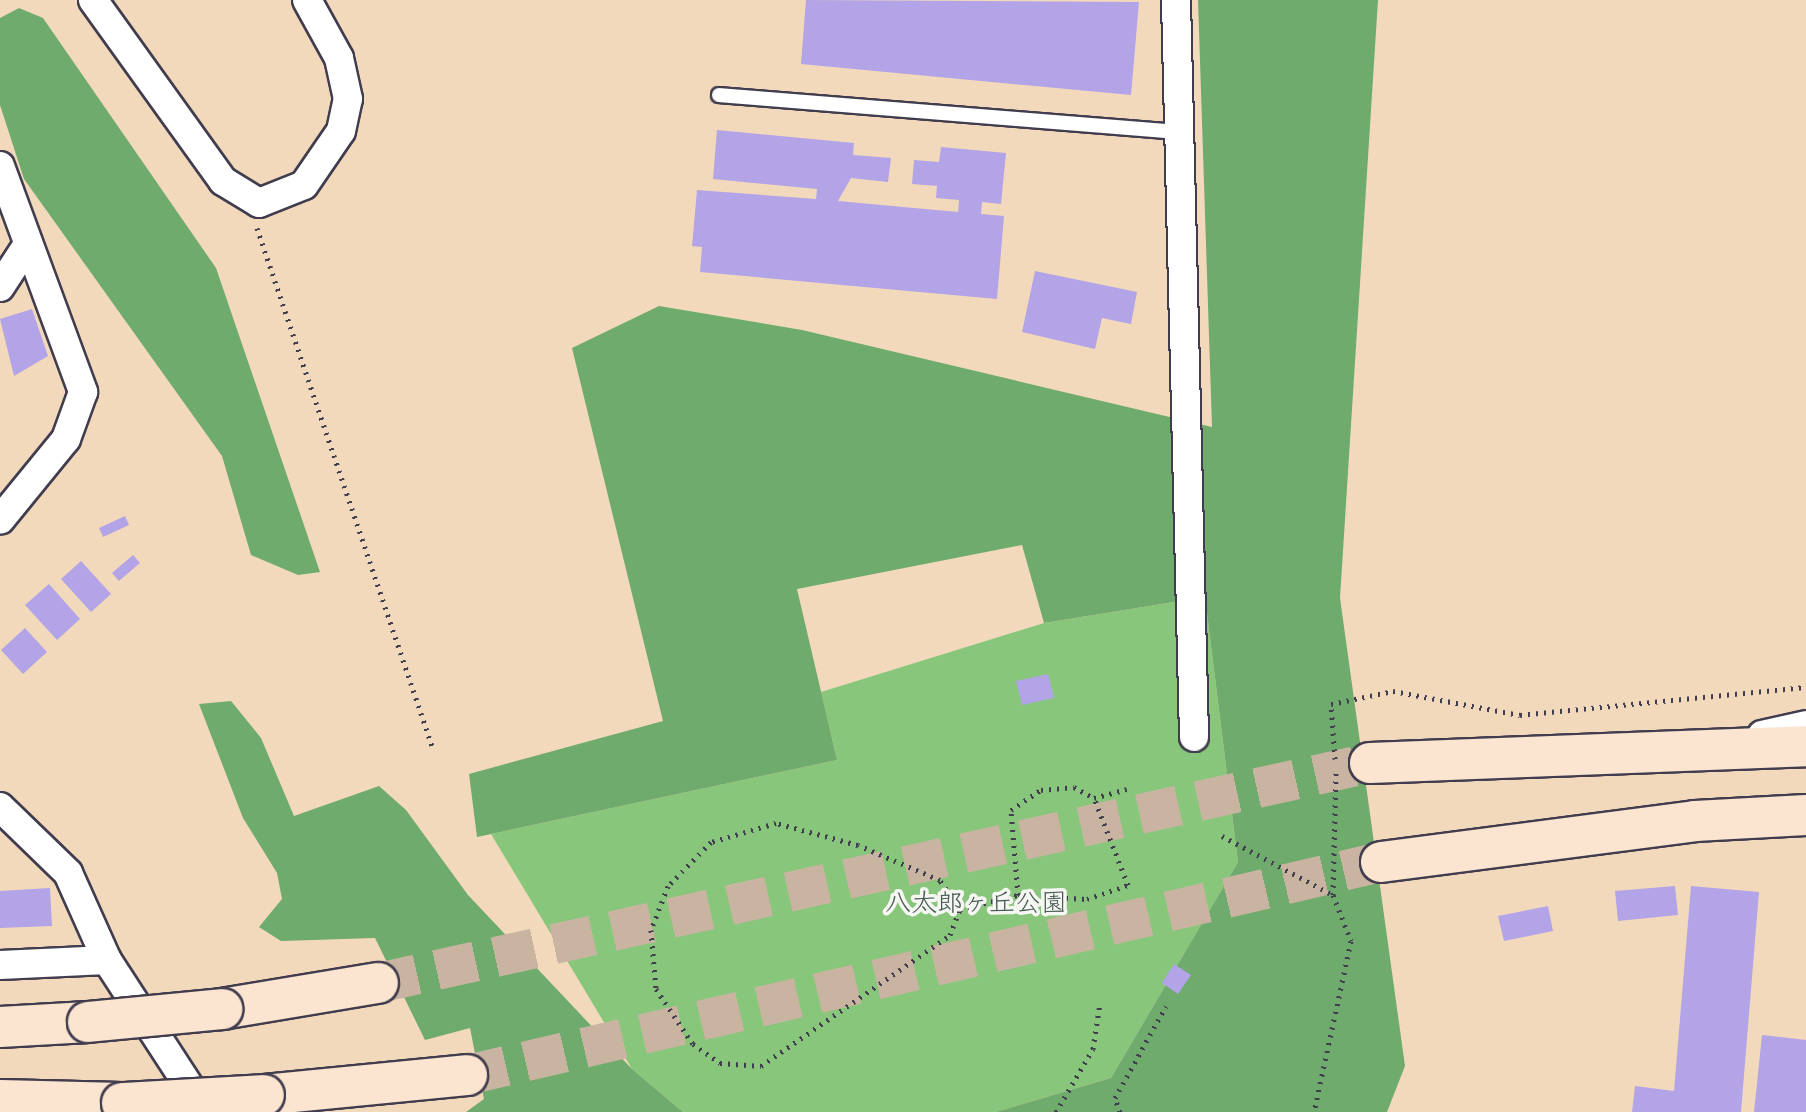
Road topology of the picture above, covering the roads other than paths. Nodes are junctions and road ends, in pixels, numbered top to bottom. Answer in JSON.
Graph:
{"nodes":[{"id":1,"x":93,"y":0,"type":"edge"},
{"id":2,"x":307,"y":0,"type":"edge"},
{"id":3,"x":1176,"y":0,"type":"edge"},
{"id":4,"x":719,"y":95,"type":"dead end"},
{"id":5,"x":1178,"y":132,"type":"junction"},
{"id":6,"x":0,"y":166,"type":"edge"},
{"id":7,"x":28,"y":244,"type":"junction"},
{"id":8,"x":0,"y":287,"type":"edge"},
{"id":9,"x":0,"y":520,"type":"edge"},
{"id":10,"x":1806,"y":725,"type":"edge"},
{"id":11,"x":1194,"y":737,"type":"dead end"},
{"id":12,"x":1723,"y":744,"type":"junction"},
{"id":13,"x":1806,"y":746,"type":"edge"},
{"id":14,"x":1370,"y":763,"type":"tunnel mouth"},
{"id":15,"x":0,"y":807,"type":"edge"},
{"id":16,"x":1806,"y":815,"type":"edge"},
{"id":17,"x":1764,"y":816,"type":"junction"},
{"id":18,"x":1806,"y":825,"type":"edge"},
{"id":19,"x":1381,"y":862,"type":"tunnel mouth"},
{"id":20,"x":107,"y":960,"type":"junction"},
{"id":21,"x":0,"y":965,"type":"edge"},
{"id":22,"x":378,"y":983,"type":"tunnel mouth"},
{"id":23,"x":0,"y":1027,"type":"edge"},
{"id":24,"x":467,"y":1075,"type":"tunnel mouth"},
{"id":25,"x":0,"y":1100,"type":"edge"},
{"id":26,"x":205,"y":1112,"type":"edge"}],
"edges":[{"from":1,"to":2,"type":"street"},
{"from":3,"to":5,"type":"street"},
{"from":4,"to":5,"type":"lane"},
{"from":5,"to":11,"type":"street"},
{"from":6,"to":7,"type":"street"},
{"from":7,"to":8,"type":"street"},
{"from":7,"to":9,"type":"street"},
{"from":10,"to":12,"type":"street"},
{"from":12,"to":13,"type":"street"},
{"from":12,"to":14,"type":"street"},
{"from":15,"to":20,"type":"street"},
{"from":16,"to":17,"type":"street"},
{"from":17,"to":18,"type":"street"},
{"from":17,"to":19,"type":"street"},
{"from":20,"to":21,"type":"street"},
{"from":20,"to":26,"type":"street"},
{"from":22,"to":23,"type":"street","bridge":true},
{"from":24,"to":25,"type":"street","bridge":true}]}
